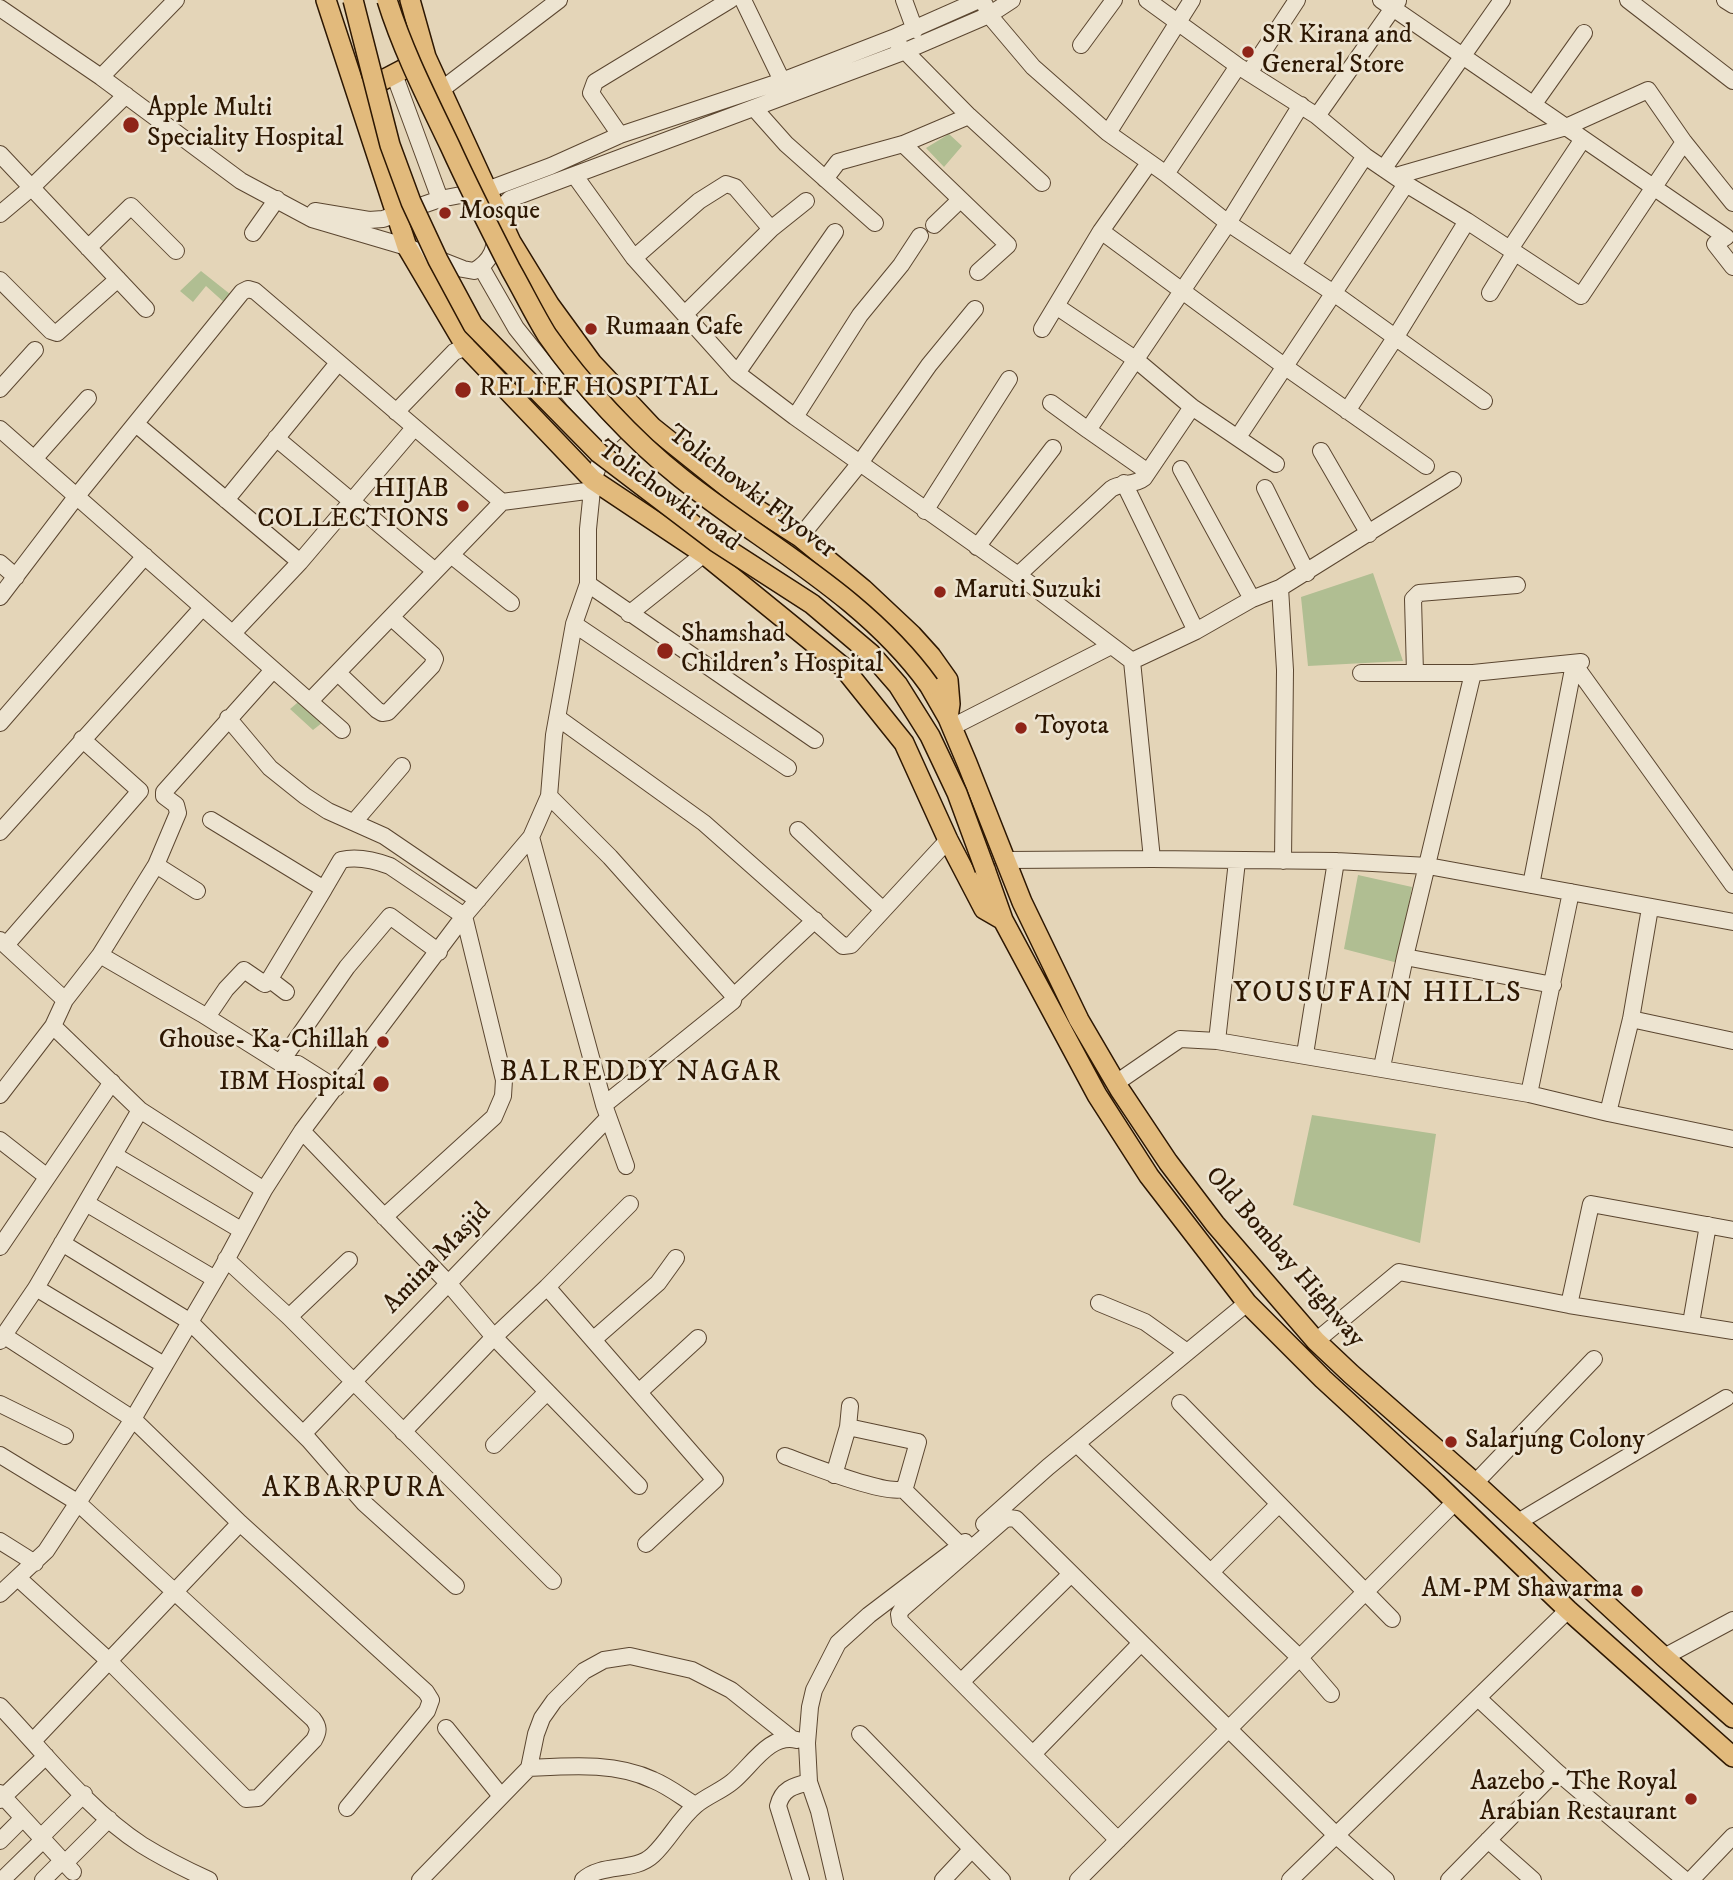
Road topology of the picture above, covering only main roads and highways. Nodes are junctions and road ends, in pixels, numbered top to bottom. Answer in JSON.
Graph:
{"nodes":[{"id":1,"x":326,"y":0,"type":"edge"},
{"id":2,"x":353,"y":0,"type":"edge"},
{"id":3,"x":387,"y":0,"type":"edge"},
{"id":4,"x":410,"y":0,"type":"edge"},
{"id":5,"x":426,"y":57,"type":"junction"},
{"id":6,"x":357,"y":93,"type":"junction"},
{"id":7,"x":950,"y":723,"type":"junction"},
{"id":8,"x":1003,"y":920,"type":"junction"},
{"id":9,"x":1733,"y":1718,"type":"edge"},
{"id":10,"x":1733,"y":1757,"type":"edge"}],
"edges":[{"from":1,"to":6,"type":"main road","name":"Tolichowki road"},
{"from":2,"to":8,"type":"main road","name":"Tolichowki Flyover","bridge":true},
{"from":3,"to":7,"type":"main road","name":"Tolichowki Flyover","bridge":true},
{"from":4,"to":5,"type":"main road","name":"Tolichowki road"},
{"from":5,"to":6,"type":"main road"},
{"from":5,"to":7,"type":"main road","name":"Tolichowki road"},
{"from":6,"to":8,"type":"main road","name":"Tolichowki road"},
{"from":7,"to":9,"type":"main road","name":"Old Bombay Highway"},
{"from":8,"to":10,"type":"main road","name":"Old Bombay Highway"}]}
